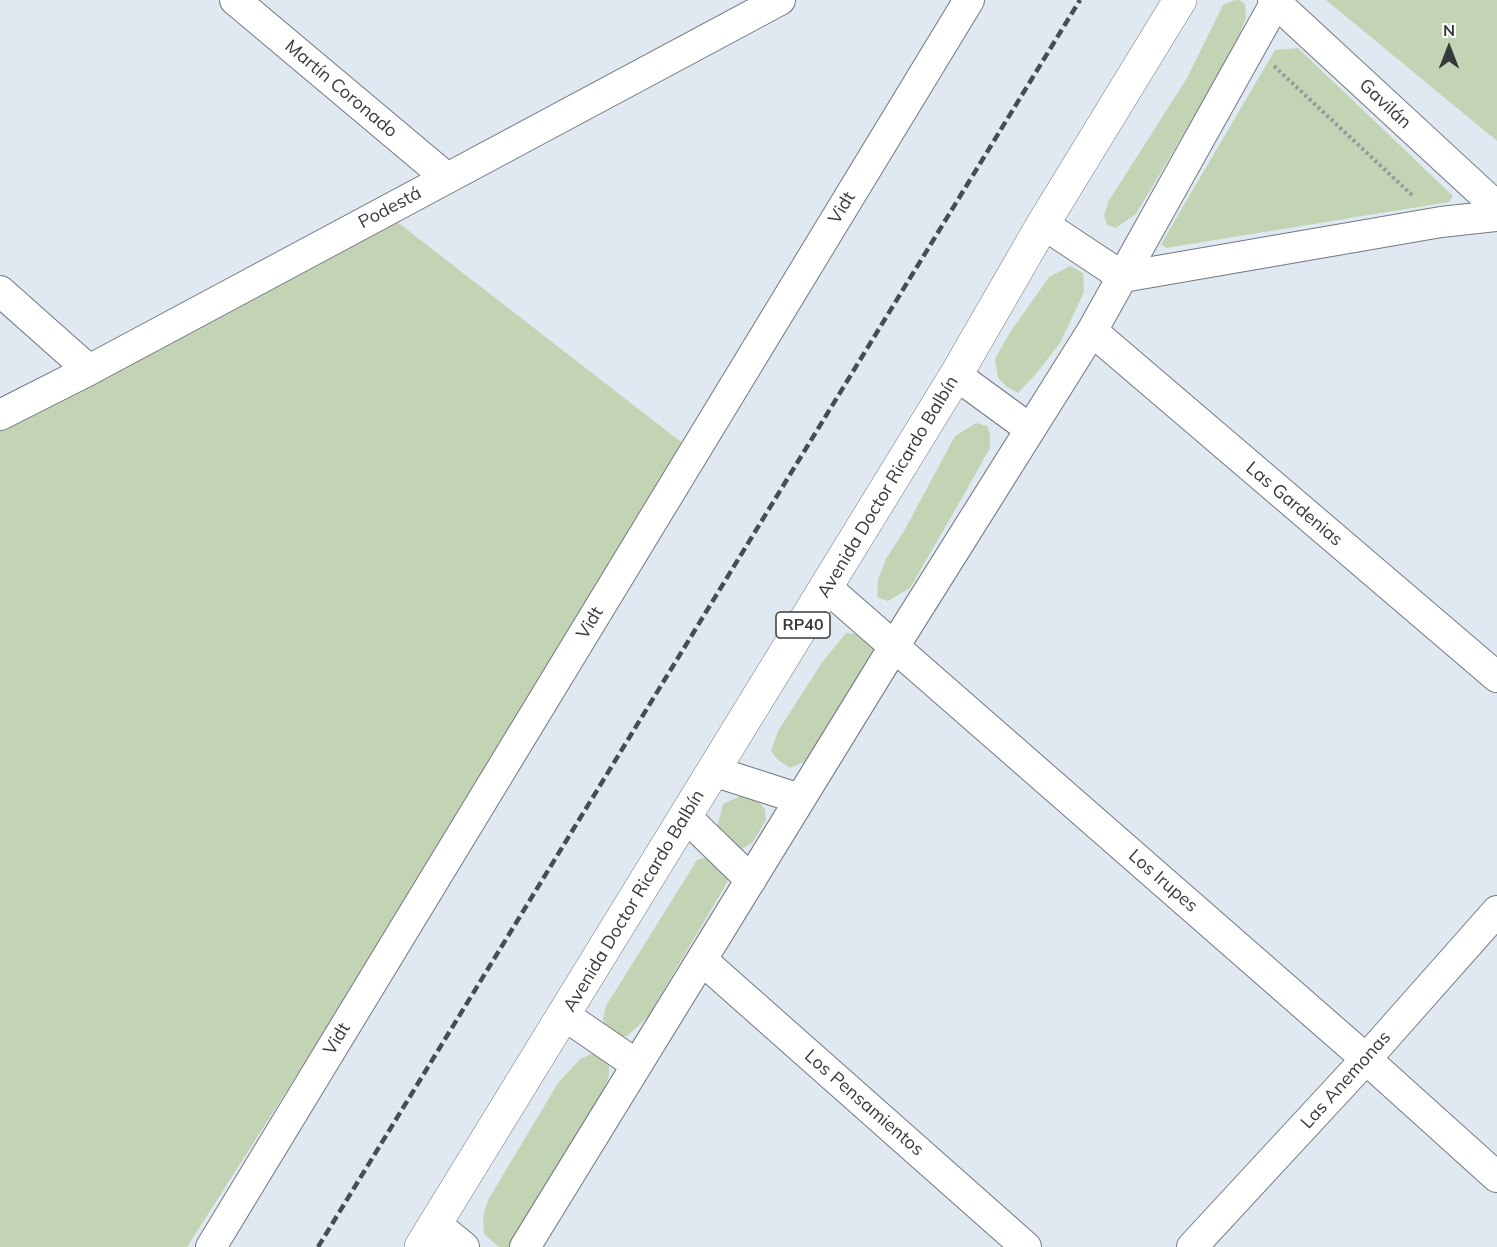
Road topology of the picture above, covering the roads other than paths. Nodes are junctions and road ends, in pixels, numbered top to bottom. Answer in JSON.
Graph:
{"nodes":[{"id":1,"x":235,"y":0,"type":"edge"},
{"id":2,"x":780,"y":0,"type":"edge"},
{"id":3,"x":969,"y":0,"type":"edge"},
{"id":4,"x":1180,"y":0,"type":"edge"},
{"id":5,"x":1275,"y":1,"type":"edge"},
{"id":6,"x":447,"y":178,"type":"junction"},
{"id":7,"x":1497,"y":207,"type":"edge"},
{"id":8,"x":1497,"y":216,"type":"edge"},
{"id":9,"x":1043,"y":224,"type":"junction"},
{"id":10,"x":1123,"y":277,"type":"junction"},
{"id":11,"x":0,"y":291,"type":"edge"},
{"id":12,"x":1092,"y":331,"type":"junction"},
{"id":13,"x":89,"y":370,"type":"junction"},
{"id":14,"x":956,"y":375,"type":"junction"},
{"id":15,"x":0,"y":415,"type":"edge"},
{"id":16,"x":1030,"y":429,"type":"junction"},
{"id":17,"x":826,"y":587,"type":"junction"},
{"id":18,"x":895,"y":645,"type":"junction"},
{"id":19,"x":1497,"y":677,"type":"edge"},
{"id":20,"x":714,"y":771,"type":"junction"},
{"id":21,"x":800,"y":799,"type":"junction"},
{"id":22,"x":685,"y":816,"type":"junction"},
{"id":23,"x":751,"y":880,"type":"junction"},
{"id":24,"x":1497,"y":910,"type":"edge"},
{"id":25,"x":702,"y":960,"type":"junction"},
{"id":26,"x":564,"y":1015,"type":"junction"},
{"id":27,"x":1366,"y":1059,"type":"junction"},
{"id":28,"x":637,"y":1065,"type":"junction"},
{"id":29,"x":1497,"y":1177,"type":"edge"},
{"id":30,"x":429,"y":1235,"type":"edge"},
{"id":31,"x":211,"y":1247,"type":"edge"},
{"id":32,"x":464,"y":1247,"type":"edge"},
{"id":33,"x":525,"y":1247,"type":"edge"},
{"id":34,"x":1026,"y":1247,"type":"edge"},
{"id":35,"x":1192,"y":1247,"type":"edge"}],
"edges":[{"from":1,"to":6,"type":"street","name":"Martín Coronado"},
{"from":2,"to":6,"type":"street","name":"Podestá"},
{"from":3,"to":31,"type":"street","name":"Vidt"},
{"from":4,"to":9,"type":"main road","name":"Avenida Doctor Ricardo Balbín","number":"RP40"},
{"from":5,"to":7,"type":"street","name":"Gavilán"},
{"from":5,"to":10,"type":"street"},
{"from":6,"to":13,"type":"street","name":"Podestá"},
{"from":8,"to":10,"type":"street"},
{"from":9,"to":10,"type":"street"},
{"from":9,"to":14,"type":"main road","name":"Avenida Doctor Ricardo Balbín","number":"RP40"},
{"from":10,"to":12,"type":"street"},
{"from":11,"to":13,"type":"street"},
{"from":12,"to":16,"type":"street"},
{"from":12,"to":19,"type":"street","name":"Las Gardenias"},
{"from":13,"to":15,"type":"street","name":"Podestá"},
{"from":14,"to":16,"type":"street"},
{"from":14,"to":17,"type":"main road","name":"Avenida Doctor Ricardo Balbín","number":"RP40"},
{"from":16,"to":18,"type":"street"},
{"from":17,"to":18,"type":"street","name":"Los Irupes"},
{"from":17,"to":20,"type":"main road","name":"Avenida Doctor Ricardo Balbín","number":"RP40"},
{"from":18,"to":21,"type":"street"},
{"from":18,"to":27,"type":"street","name":"Los Irupes"},
{"from":20,"to":21,"type":"street"},
{"from":20,"to":22,"type":"main road","name":"Avenida Doctor Ricardo Balbín","number":"RP40"},
{"from":21,"to":23,"type":"street"},
{"from":22,"to":23,"type":"street"},
{"from":22,"to":26,"type":"main road","name":"Avenida Doctor Ricardo Balbín","number":"RP40"},
{"from":23,"to":25,"type":"street"},
{"from":24,"to":27,"type":"street","name":"Las Anemonas"},
{"from":25,"to":28,"type":"street"},
{"from":25,"to":34,"type":"street","name":"Los Pensamientos"},
{"from":26,"to":28,"type":"street"},
{"from":26,"to":30,"type":"main road","name":"Avenida Doctor Ricardo Balbín","number":"RP40"},
{"from":27,"to":29,"type":"street","name":"Los Irupes"},
{"from":27,"to":35,"type":"street","name":"Las Anemonas"},
{"from":28,"to":33,"type":"street"},
{"from":30,"to":32,"type":"street"}]}
